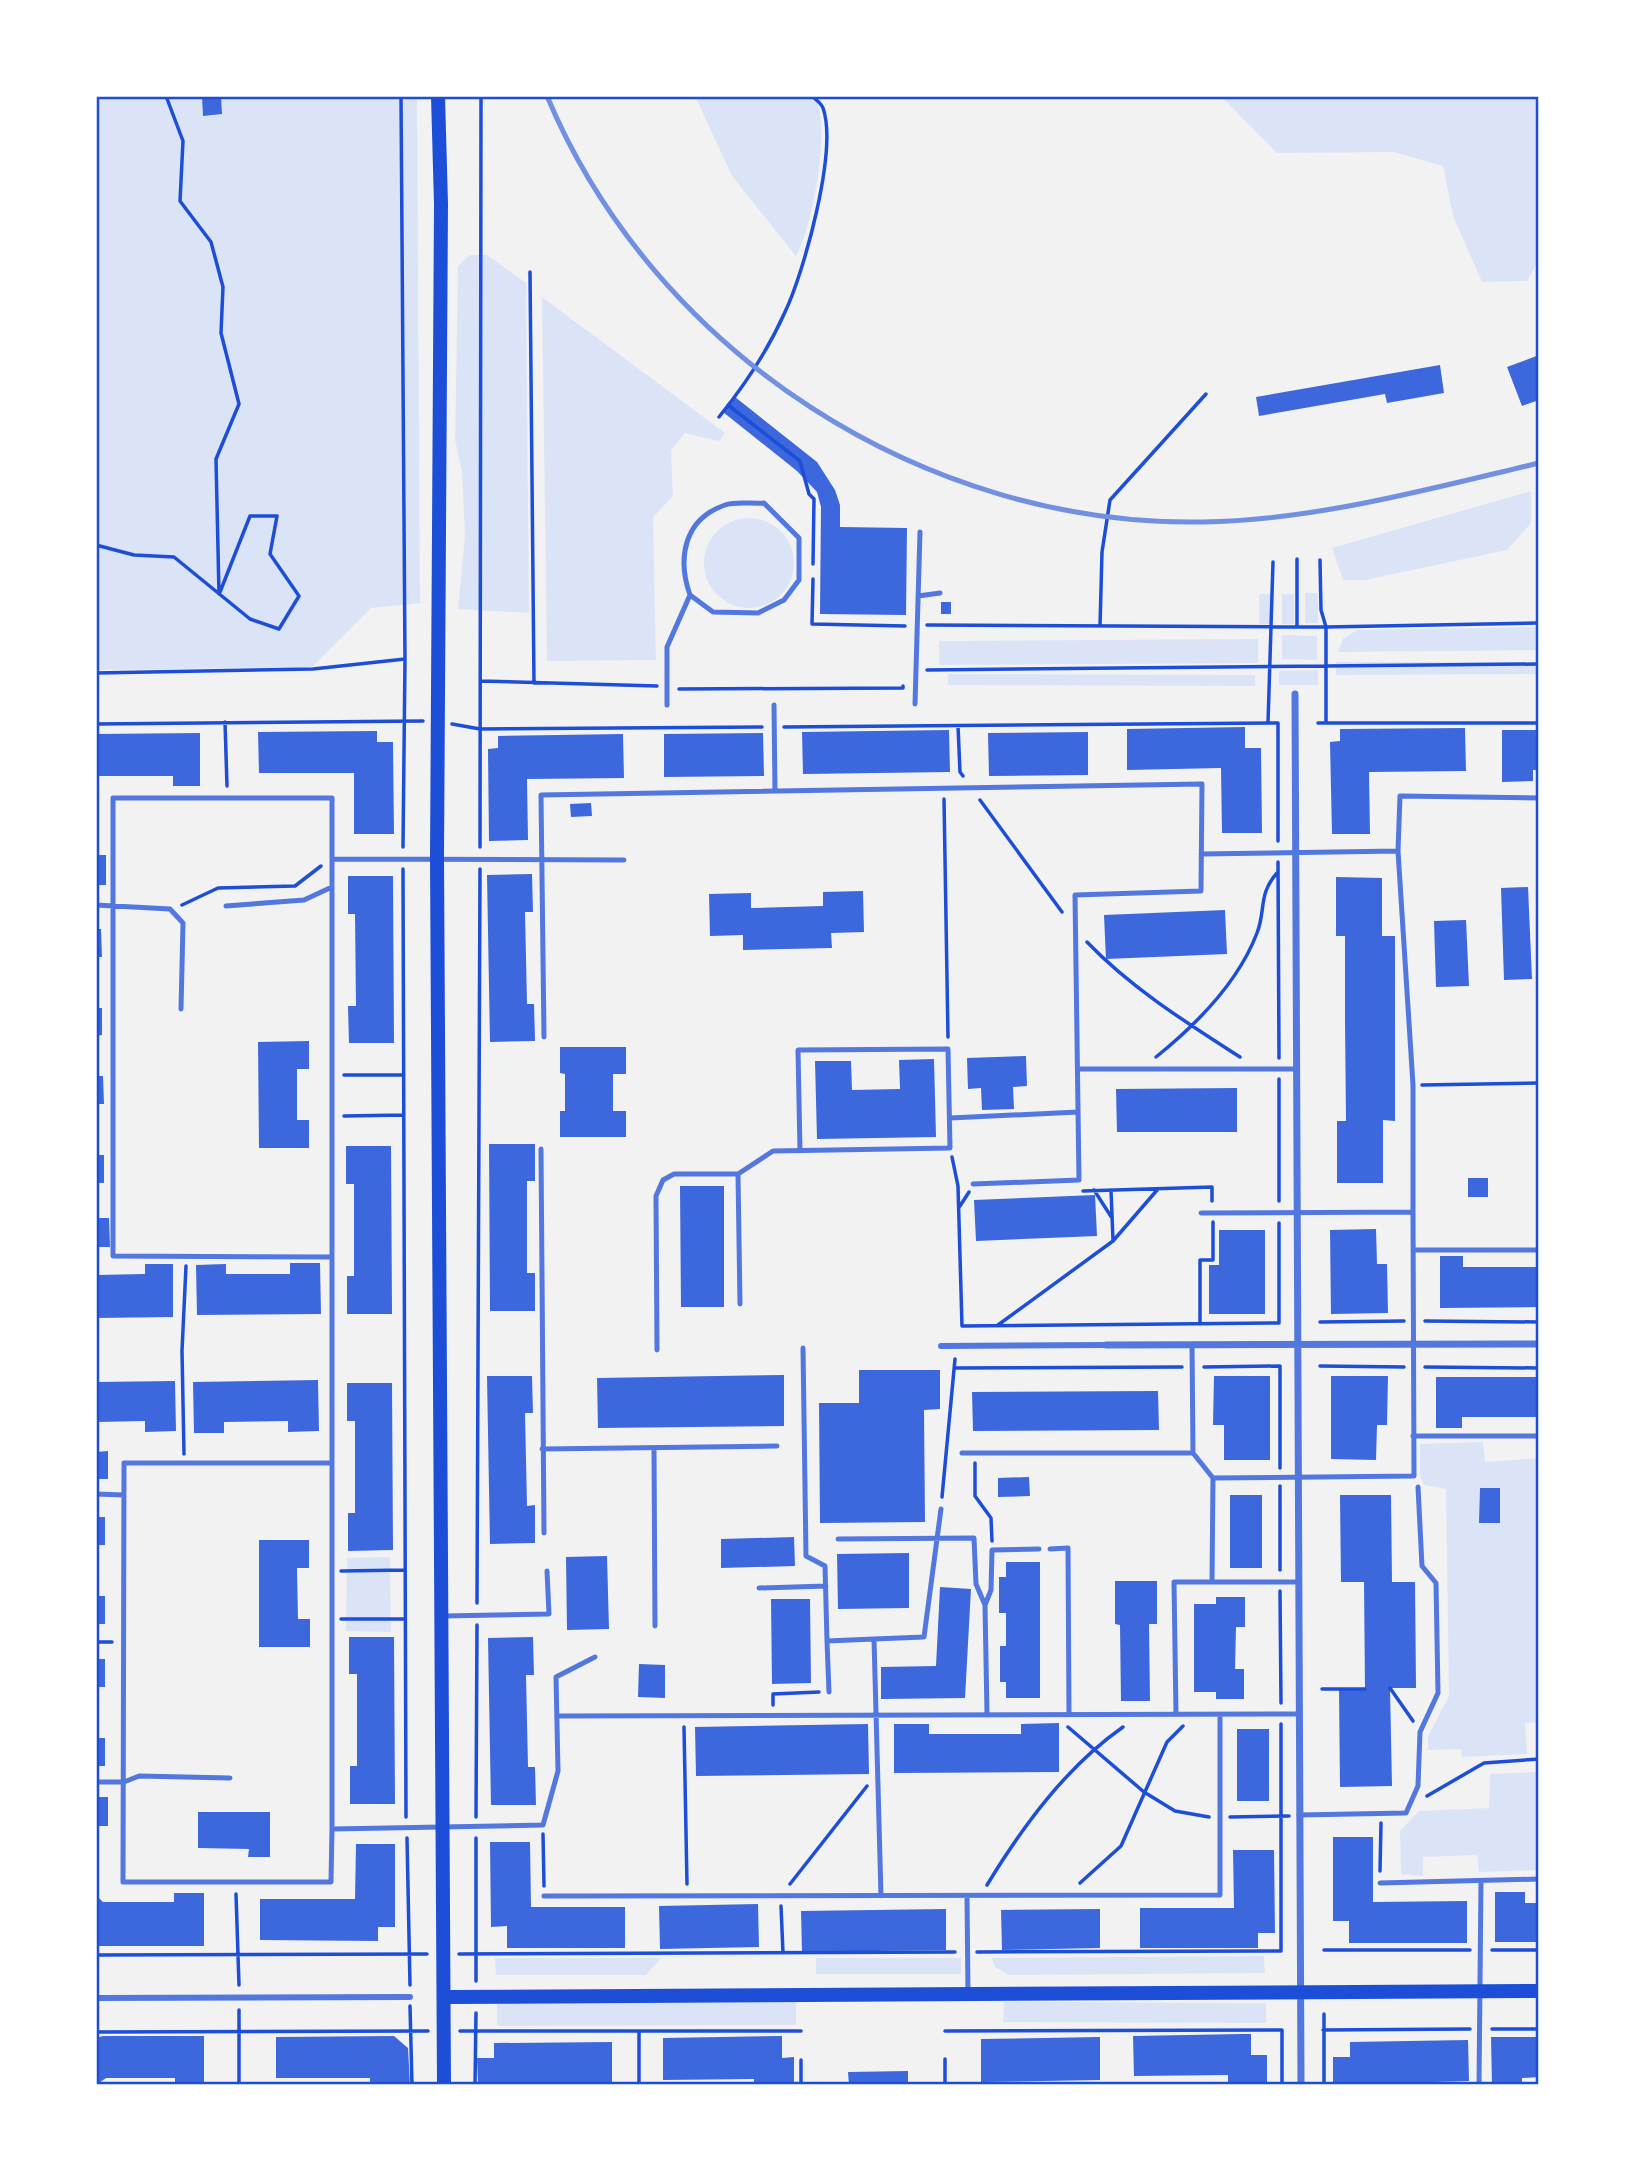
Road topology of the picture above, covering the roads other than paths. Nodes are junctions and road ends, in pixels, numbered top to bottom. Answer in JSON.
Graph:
{"nodes":[{"id":1,"x":438,"y":96,"type":"edge"},
{"id":2,"x":920,"y":532,"type":"dead end"},
{"id":3,"x":940,"y":593,"type":"dead end"},
{"id":4,"x":690,"y":595,"type":"junction"},
{"id":5,"x":918,"y":597,"type":"junction"},
{"id":6,"x":1295,"y":694,"type":"dead end"},
{"id":7,"x":915,"y":704,"type":"dead end"},
{"id":8,"x":667,"y":705,"type":"dead end"},
{"id":9,"x":774,"y":705,"type":"dead end"},
{"id":10,"x":775,"y":791,"type":"junction"},
{"id":11,"x":1539,"y":798,"type":"edge"},
{"id":12,"x":1398,"y":852,"type":"junction"},
{"id":13,"x":1201,"y":854,"type":"junction"},
{"id":14,"x":1296,"y":854,"type":"junction"},
{"id":15,"x":437,"y":857,"type":"junction"},
{"id":16,"x":542,"y":857,"type":"junction"},
{"id":17,"x":332,"y":859,"type":"junction"},
{"id":18,"x":624,"y":860,"type":"dead end"},
{"id":19,"x":332,"y":887,"type":"junction"},
{"id":20,"x":96,"y":905,"type":"edge"},
{"id":21,"x":113,"y":905,"type":"junction"},
{"id":22,"x":226,"y":906,"type":"dead end"},
{"id":23,"x":181,"y":1009,"type":"dead end"},
{"id":24,"x":544,"y":1037,"type":"dead end"},
{"id":25,"x":1077,"y":1069,"type":"junction"},
{"id":26,"x":1297,"y":1069,"type":"junction"},
{"id":27,"x":1078,"y":1112,"type":"junction"},
{"id":28,"x":950,"y":1118,"type":"junction"},
{"id":29,"x":541,"y":1149,"type":"dead end"},
{"id":30,"x":800,"y":1151,"type":"junction"},
{"id":31,"x":738,"y":1174,"type":"junction"},
{"id":32,"x":974,"y":1184,"type":"dead end"},
{"id":33,"x":1413,"y":1212,"type":"junction"},
{"id":34,"x":1201,"y":1213,"type":"dead end"},
{"id":35,"x":1297,"y":1213,"type":"junction"},
{"id":36,"x":1539,"y":1250,"type":"edge"},
{"id":37,"x":1413,"y":1251,"type":"junction"},
{"id":38,"x":332,"y":1256,"type":"junction"},
{"id":39,"x":740,"y":1304,"type":"dead end"},
{"id":40,"x":1298,"y":1343,"type":"junction"},
{"id":41,"x":1413,"y":1343,"type":"junction"},
{"id":42,"x":1192,"y":1344,"type":"junction"},
{"id":43,"x":1539,"y":1344,"type":"edge"},
{"id":44,"x":1106,"y":1345,"type":"joint"},
{"id":45,"x":941,"y":1346,"type":"dead end"},
{"id":46,"x":803,"y":1348,"type":"dead end"},
{"id":47,"x":657,"y":1350,"type":"dead end"},
{"id":48,"x":1413,"y":1436,"type":"junction"},
{"id":49,"x":1539,"y":1436,"type":"edge"},
{"id":50,"x":777,"y":1446,"type":"dead end"},
{"id":51,"x":654,"y":1448,"type":"junction"},
{"id":52,"x":542,"y":1449,"type":"junction"},
{"id":53,"x":962,"y":1453,"type":"dead end"},
{"id":54,"x":1193,"y":1453,"type":"junction"},
{"id":55,"x":332,"y":1463,"type":"junction"},
{"id":56,"x":1298,"y":1477,"type":"junction"},
{"id":57,"x":1213,"y":1478,"type":"junction"},
{"id":58,"x":1418,"y":1487,"type":"dead end"},
{"id":59,"x":96,"y":1494,"type":"edge"},
{"id":60,"x":124,"y":1495,"type":"junction"},
{"id":61,"x":941,"y":1509,"type":"road end"},
{"id":62,"x":544,"y":1532,"type":"dead end"},
{"id":63,"x":937,"y":1538,"type":"junction"},
{"id":64,"x":838,"y":1539,"type":"dead end"},
{"id":65,"x":1039,"y":1549,"type":"dead end"},
{"id":66,"x":1049,"y":1549,"type":"dead end"},
{"id":67,"x":547,"y":1571,"type":"dead end"},
{"id":68,"x":1212,"y":1582,"type":"junction"},
{"id":69,"x":1298,"y":1582,"type":"junction"},
{"id":70,"x":825,"y":1586,"type":"junction"},
{"id":71,"x":759,"y":1588,"type":"dead end"},
{"id":72,"x":985,"y":1605,"type":"junction"},
{"id":73,"x":443,"y":1616,"type":"junction"},
{"id":74,"x":655,"y":1626,"type":"dead end"},
{"id":75,"x":874,"y":1639,"type":"junction"},
{"id":76,"x":827,"y":1641,"type":"junction"},
{"id":77,"x":595,"y":1657,"type":"dead end"},
{"id":78,"x":829,"y":1692,"type":"road end"},
{"id":79,"x":876,"y":1713,"type":"junction"},
{"id":80,"x":987,"y":1714,"type":"junction"},
{"id":81,"x":1066,"y":1714,"type":"junction"},
{"id":82,"x":1176,"y":1714,"type":"junction"},
{"id":83,"x":1298,"y":1714,"type":"junction"},
{"id":84,"x":1220,"y":1715,"type":"junction"},
{"id":85,"x":557,"y":1716,"type":"junction"},
{"id":86,"x":230,"y":1778,"type":"dead end"},
{"id":87,"x":96,"y":1782,"type":"edge"},
{"id":88,"x":124,"y":1782,"type":"junction"},
{"id":89,"x":1298,"y":1815,"type":"junction"},
{"id":90,"x":444,"y":1827,"type":"junction"},
{"id":91,"x":332,"y":1829,"type":"junction"},
{"id":92,"x":1539,"y":1879,"type":"edge"},
{"id":93,"x":1481,"y":1881,"type":"junction"},
{"id":94,"x":1380,"y":1883,"type":"road end"},
{"id":95,"x":544,"y":1896,"type":"road end"},
{"id":96,"x":881,"y":1896,"type":"junction"},
{"id":97,"x":967,"y":1896,"type":"junction"},
{"id":98,"x":1480,"y":1991,"type":"junction"},
{"id":99,"x":1539,"y":1991,"type":"edge"},
{"id":100,"x":1301,"y":1994,"type":"junction"},
{"id":101,"x":968,"y":1996,"type":"junction"},
{"id":102,"x":410,"y":1997,"type":"road end"},
{"id":103,"x":444,"y":1997,"type":"junction"},
{"id":104,"x":96,"y":1998,"type":"edge"},
{"id":105,"x":444,"y":2085,"type":"edge"},
{"id":106,"x":1301,"y":2085,"type":"edge"},
{"id":107,"x":1479,"y":2085,"type":"edge"}],
"edges":[{"from":1,"to":15,"type":"main road"},
{"from":2,"to":5,"type":"lane"},
{"from":3,"to":5,"type":"lane"},
{"from":4,"to":4,"type":"lane"},
{"from":4,"to":8,"type":"lane"},
{"from":5,"to":7,"type":"lane"},
{"from":6,"to":14,"type":"street"},
{"from":9,"to":10,"type":"lane"},
{"from":10,"to":13,"type":"lane"},
{"from":10,"to":16,"type":"lane"},
{"from":11,"to":12,"type":"lane"},
{"from":12,"to":14,"type":"lane"},
{"from":12,"to":33,"type":"lane"},
{"from":13,"to":14,"type":"lane"},
{"from":13,"to":25,"type":"lane"},
{"from":14,"to":26,"type":"street"},
{"from":15,"to":16,"type":"lane"},
{"from":15,"to":17,"type":"lane"},
{"from":15,"to":73,"type":"main road"},
{"from":16,"to":18,"type":"lane"},
{"from":16,"to":24,"type":"lane"},
{"from":17,"to":19,"type":"lane"},
{"from":17,"to":21,"type":"lane"},
{"from":19,"to":22,"type":"lane"},
{"from":19,"to":38,"type":"lane"},
{"from":20,"to":21,"type":"lane"},
{"from":21,"to":23,"type":"lane"},
{"from":21,"to":38,"type":"lane"},
{"from":25,"to":26,"type":"lane"},
{"from":25,"to":27,"type":"lane"},
{"from":26,"to":35,"type":"street"},
{"from":27,"to":28,"type":"lane"},
{"from":27,"to":32,"type":"lane"},
{"from":28,"to":30,"type":"lane"},
{"from":28,"to":30,"type":"lane"},
{"from":29,"to":52,"type":"lane"},
{"from":30,"to":31,"type":"lane"},
{"from":31,"to":39,"type":"lane"},
{"from":31,"to":47,"type":"lane"},
{"from":33,"to":35,"type":"lane"},
{"from":33,"to":37,"type":"lane"},
{"from":34,"to":35,"type":"lane"},
{"from":35,"to":40,"type":"street"},
{"from":36,"to":37,"type":"lane"},
{"from":37,"to":41,"type":"lane"},
{"from":38,"to":55,"type":"lane"},
{"from":40,"to":41,"type":"street"},
{"from":40,"to":42,"type":"street"},
{"from":40,"to":56,"type":"street"},
{"from":41,"to":43,"type":"street"},
{"from":41,"to":48,"type":"lane"},
{"from":42,"to":44,"type":"street"},
{"from":42,"to":54,"type":"lane"},
{"from":44,"to":45,"type":"street"},
{"from":46,"to":70,"type":"lane"},
{"from":48,"to":49,"type":"lane"},
{"from":48,"to":56,"type":"lane"},
{"from":50,"to":51,"type":"lane"},
{"from":51,"to":52,"type":"lane"},
{"from":51,"to":74,"type":"lane"},
{"from":52,"to":62,"type":"lane"},
{"from":53,"to":54,"type":"lane"},
{"from":54,"to":57,"type":"lane"},
{"from":55,"to":60,"type":"lane"},
{"from":55,"to":91,"type":"lane"},
{"from":56,"to":57,"type":"lane"},
{"from":56,"to":69,"type":"street"},
{"from":57,"to":68,"type":"lane"},
{"from":58,"to":89,"type":"lane"},
{"from":59,"to":60,"type":"lane"},
{"from":60,"to":88,"type":"lane"},
{"from":61,"to":63,"type":"lane"},
{"from":63,"to":64,"type":"lane"},
{"from":63,"to":72,"type":"lane"},
{"from":63,"to":75,"type":"lane"},
{"from":65,"to":72,"type":"lane"},
{"from":66,"to":81,"type":"lane"},
{"from":67,"to":73,"type":"lane"},
{"from":68,"to":69,"type":"lane"},
{"from":68,"to":82,"type":"lane"},
{"from":69,"to":83,"type":"street"},
{"from":70,"to":71,"type":"lane"},
{"from":70,"to":76,"type":"lane"},
{"from":72,"to":80,"type":"lane"},
{"from":73,"to":90,"type":"main road"},
{"from":75,"to":76,"type":"lane"},
{"from":75,"to":79,"type":"lane"},
{"from":76,"to":78,"type":"lane"},
{"from":77,"to":85,"type":"lane"},
{"from":79,"to":80,"type":"lane"},
{"from":79,"to":85,"type":"lane"},
{"from":79,"to":96,"type":"lane"},
{"from":80,"to":81,"type":"lane"},
{"from":81,"to":82,"type":"lane"},
{"from":82,"to":84,"type":"lane"},
{"from":83,"to":84,"type":"lane"},
{"from":83,"to":89,"type":"street"},
{"from":84,"to":97,"type":"lane"},
{"from":85,"to":90,"type":"lane"},
{"from":86,"to":88,"type":"lane"},
{"from":87,"to":88,"type":"lane"},
{"from":88,"to":91,"type":"lane"},
{"from":89,"to":100,"type":"street"},
{"from":90,"to":91,"type":"lane"},
{"from":90,"to":103,"type":"main road"},
{"from":92,"to":93,"type":"lane"},
{"from":93,"to":94,"type":"lane"},
{"from":93,"to":98,"type":"lane"},
{"from":95,"to":96,"type":"lane"},
{"from":96,"to":97,"type":"lane"},
{"from":97,"to":101,"type":"lane"},
{"from":98,"to":99,"type":"main road"},
{"from":98,"to":100,"type":"main road"},
{"from":98,"to":107,"type":"lane"},
{"from":100,"to":101,"type":"main road"},
{"from":100,"to":106,"type":"street"},
{"from":101,"to":103,"type":"main road"},
{"from":102,"to":104,"type":"street"},
{"from":103,"to":105,"type":"main road"}]}
